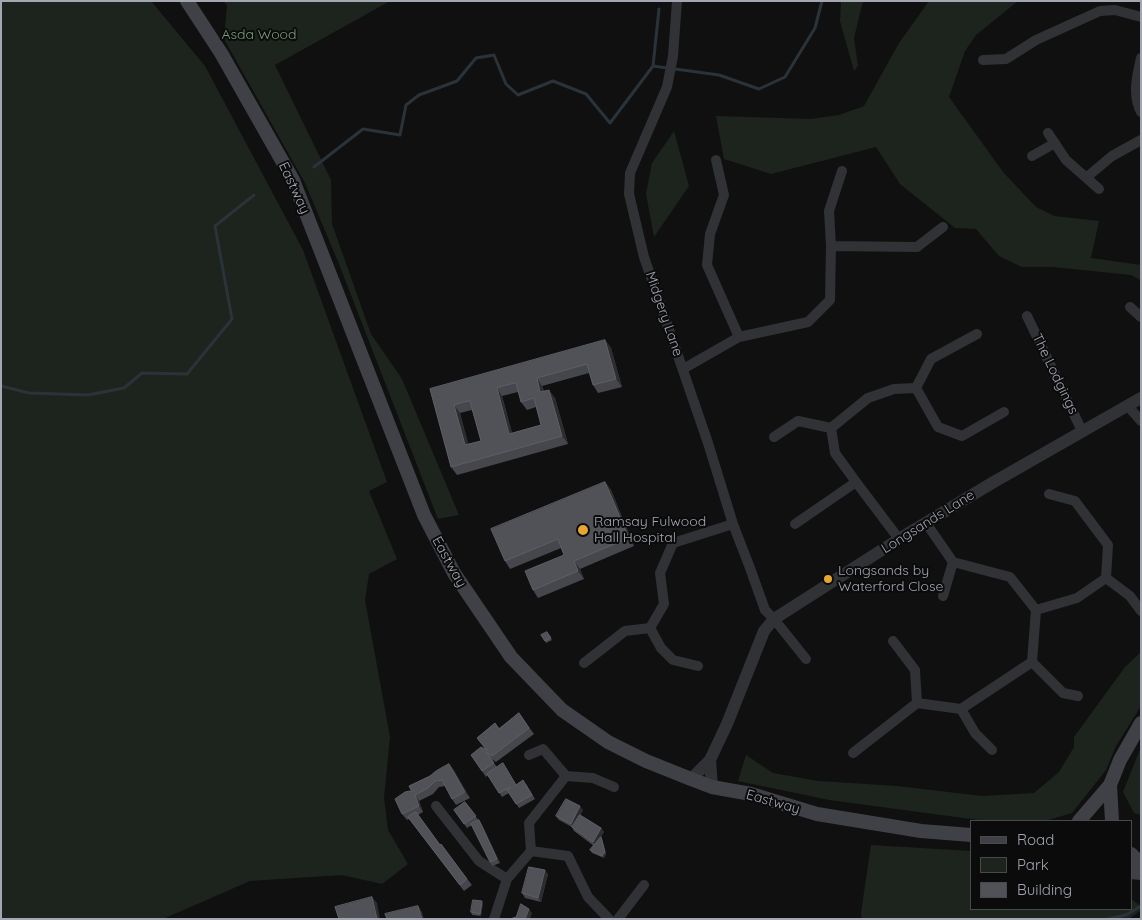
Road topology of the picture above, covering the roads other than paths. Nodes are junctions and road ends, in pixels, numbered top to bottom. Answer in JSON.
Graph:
{"nodes":[{"id":1,"x":187,"y":1,"type":"edge"},
{"id":2,"x":677,"y":1,"type":"edge"},
{"id":3,"x":1141,"y":17,"type":"edge"},
{"id":4,"x":1141,"y":58,"type":"edge"},
{"id":5,"x":983,"y":60,"type":"dead end"},
{"id":6,"x":1141,"y":112,"type":"edge"},
{"id":7,"x":1048,"y":133,"type":"dead end"},
{"id":8,"x":1141,"y":140,"type":"edge"},
{"id":9,"x":1055,"y":143,"type":"junction"},
{"id":10,"x":1032,"y":156,"type":"dead end"},
{"id":11,"x":716,"y":160,"type":"dead end"},
{"id":12,"x":842,"y":170,"type":"dead end"},
{"id":13,"x":1086,"y":177,"type":"junction"},
{"id":14,"x":1100,"y":188,"type":"dead end"},
{"id":15,"x":943,"y":227,"type":"dead end"},
{"id":16,"x":831,"y":246,"type":"junction"},
{"id":17,"x":1130,"y":307,"type":"dead end"},
{"id":18,"x":1027,"y":316,"type":"dead end"},
{"id":19,"x":1141,"y":317,"type":"edge"},
{"id":20,"x":977,"y":334,"type":"dead end"},
{"id":21,"x":739,"y":337,"type":"junction"},
{"id":22,"x":683,"y":369,"type":"junction"},
{"id":23,"x":916,"y":388,"type":"junction"},
{"id":24,"x":1141,"y":398,"type":"edge"},
{"id":25,"x":1127,"y":405,"type":"junction"},
{"id":26,"x":1004,"y":412,"type":"dead end"},
{"id":27,"x":1141,"y":421,"type":"edge"},
{"id":28,"x":831,"y":428,"type":"junction"},
{"id":29,"x":1082,"y":431,"type":"junction"},
{"id":30,"x":774,"y":437,"type":"dead end"},
{"id":31,"x":856,"y":482,"type":"junction"},
{"id":32,"x":1049,"y":494,"type":"dead end"},
{"id":33,"x":926,"y":523,"type":"junction"},
{"id":34,"x":733,"y":524,"type":"junction"},
{"id":35,"x":795,"y":524,"type":"dead end"},
{"id":36,"x":899,"y":539,"type":"junction"},
{"id":37,"x":953,"y":562,"type":"junction"},
{"id":38,"x":1106,"y":578,"type":"junction"},
{"id":39,"x":943,"y":596,"type":"dead end"},
{"id":40,"x":1036,"y":610,"type":"junction"},
{"id":41,"x":1141,"y":611,"type":"edge"},
{"id":42,"x":774,"y":619,"type":"junction"},
{"id":43,"x":650,"y":628,"type":"junction"},
{"id":44,"x":893,"y":641,"type":"dead end"},
{"id":45,"x":806,"y":659,"type":"dead end"},
{"id":46,"x":1032,"y":662,"type":"junction"},
{"id":47,"x":584,"y":663,"type":"dead end"},
{"id":48,"x":698,"y":666,"type":"dead end"},
{"id":49,"x":1078,"y":696,"type":"dead end"},
{"id":50,"x":917,"y":703,"type":"junction"},
{"id":51,"x":961,"y":709,"type":"junction"},
{"id":52,"x":1141,"y":723,"type":"edge"},
{"id":53,"x":992,"y":750,"type":"dead end"},
{"id":54,"x":853,"y":753,"type":"dead end"},
{"id":55,"x":529,"y":755,"type":"dead end"},
{"id":56,"x":710,"y":760,"type":"junction"},
{"id":57,"x":566,"y":776,"type":"junction"},
{"id":58,"x":691,"y":779,"type":"junction"},
{"id":59,"x":1110,"y":785,"type":"junction"},
{"id":60,"x":614,"y":787,"type":"dead end"},
{"id":61,"x":712,"y":787,"type":"junction"},
{"id":62,"x":436,"y":806,"type":"dead end"},
{"id":63,"x":1080,"y":820,"type":"edge"},
{"id":64,"x":1112,"y":820,"type":"edge"},
{"id":65,"x":970,"y":835,"type":"edge"},
{"id":66,"x":531,"y":851,"type":"junction"},
{"id":67,"x":1132,"y":855,"type":"edge"},
{"id":68,"x":1141,"y":864,"type":"edge"},
{"id":69,"x":507,"y":879,"type":"junction"},
{"id":70,"x":644,"y":885,"type":"dead end"},
{"id":71,"x":494,"y":919,"type":"edge"},
{"id":72,"x":609,"y":919,"type":"edge"},
{"id":73,"x":618,"y":919,"type":"edge"}],
"edges":[{"from":1,"to":58,"type":"main road","name":"Eastway"},
{"from":2,"to":22,"type":"street","name":"Midgery Lane"},
{"from":3,"to":5,"type":"street"},
{"from":4,"to":6,"type":"street"},
{"from":7,"to":9,"type":"street"},
{"from":8,"to":13,"type":"street"},
{"from":9,"to":10,"type":"street"},
{"from":9,"to":13,"type":"street"},
{"from":11,"to":21,"type":"street"},
{"from":12,"to":16,"type":"street"},
{"from":13,"to":14,"type":"street"},
{"from":15,"to":16,"type":"street"},
{"from":16,"to":21,"type":"street"},
{"from":17,"to":19,"type":"street"},
{"from":18,"to":29,"type":"street","name":"The Lodgings"},
{"from":20,"to":23,"type":"street"},
{"from":21,"to":22,"type":"street"},
{"from":22,"to":34,"type":"street","name":"Midgery Lane"},
{"from":23,"to":26,"type":"street"},
{"from":23,"to":28,"type":"street"},
{"from":24,"to":25,"type":"street","name":"Longsands Lane"},
{"from":25,"to":27,"type":"street"},
{"from":25,"to":29,"type":"street","name":"Longsands Lane"},
{"from":28,"to":30,"type":"street"},
{"from":28,"to":31,"type":"street"},
{"from":29,"to":33,"type":"street","name":"Longsands Lane"},
{"from":31,"to":35,"type":"street"},
{"from":31,"to":36,"type":"street"},
{"from":32,"to":38,"type":"street"},
{"from":33,"to":36,"type":"street","name":"Longsands Lane"},
{"from":33,"to":37,"type":"street"},
{"from":34,"to":42,"type":"street","name":"Midgery Lane"},
{"from":34,"to":43,"type":"street"},
{"from":36,"to":42,"type":"street","name":"Longsands Lane"},
{"from":37,"to":39,"type":"street"},
{"from":37,"to":40,"type":"street"},
{"from":38,"to":40,"type":"street"},
{"from":38,"to":41,"type":"street"},
{"from":40,"to":46,"type":"street"},
{"from":42,"to":45,"type":"street","name":"Midgery Lane"},
{"from":42,"to":56,"type":"street","name":"Longsands Lane"},
{"from":43,"to":47,"type":"street"},
{"from":43,"to":48,"type":"street"},
{"from":44,"to":50,"type":"street"},
{"from":46,"to":49,"type":"street"},
{"from":46,"to":51,"type":"street"},
{"from":50,"to":51,"type":"street"},
{"from":50,"to":54,"type":"street"},
{"from":51,"to":53,"type":"street"},
{"from":52,"to":59,"type":"main road"},
{"from":55,"to":57,"type":"street"},
{"from":56,"to":58,"type":"street","name":"Longsands Lane"},
{"from":56,"to":61,"type":"street"},
{"from":57,"to":60,"type":"street"},
{"from":57,"to":66,"type":"street"},
{"from":58,"to":61,"type":"main road","name":"Eastway"},
{"from":59,"to":63,"type":"main road"},
{"from":59,"to":64,"type":"main road"},
{"from":61,"to":65,"type":"main road","name":"Eastway"},
{"from":62,"to":69,"type":"street"},
{"from":66,"to":69,"type":"street"},
{"from":66,"to":72,"type":"street"},
{"from":67,"to":68,"type":"main road"},
{"from":69,"to":71,"type":"street"},
{"from":70,"to":73,"type":"street"}]}
